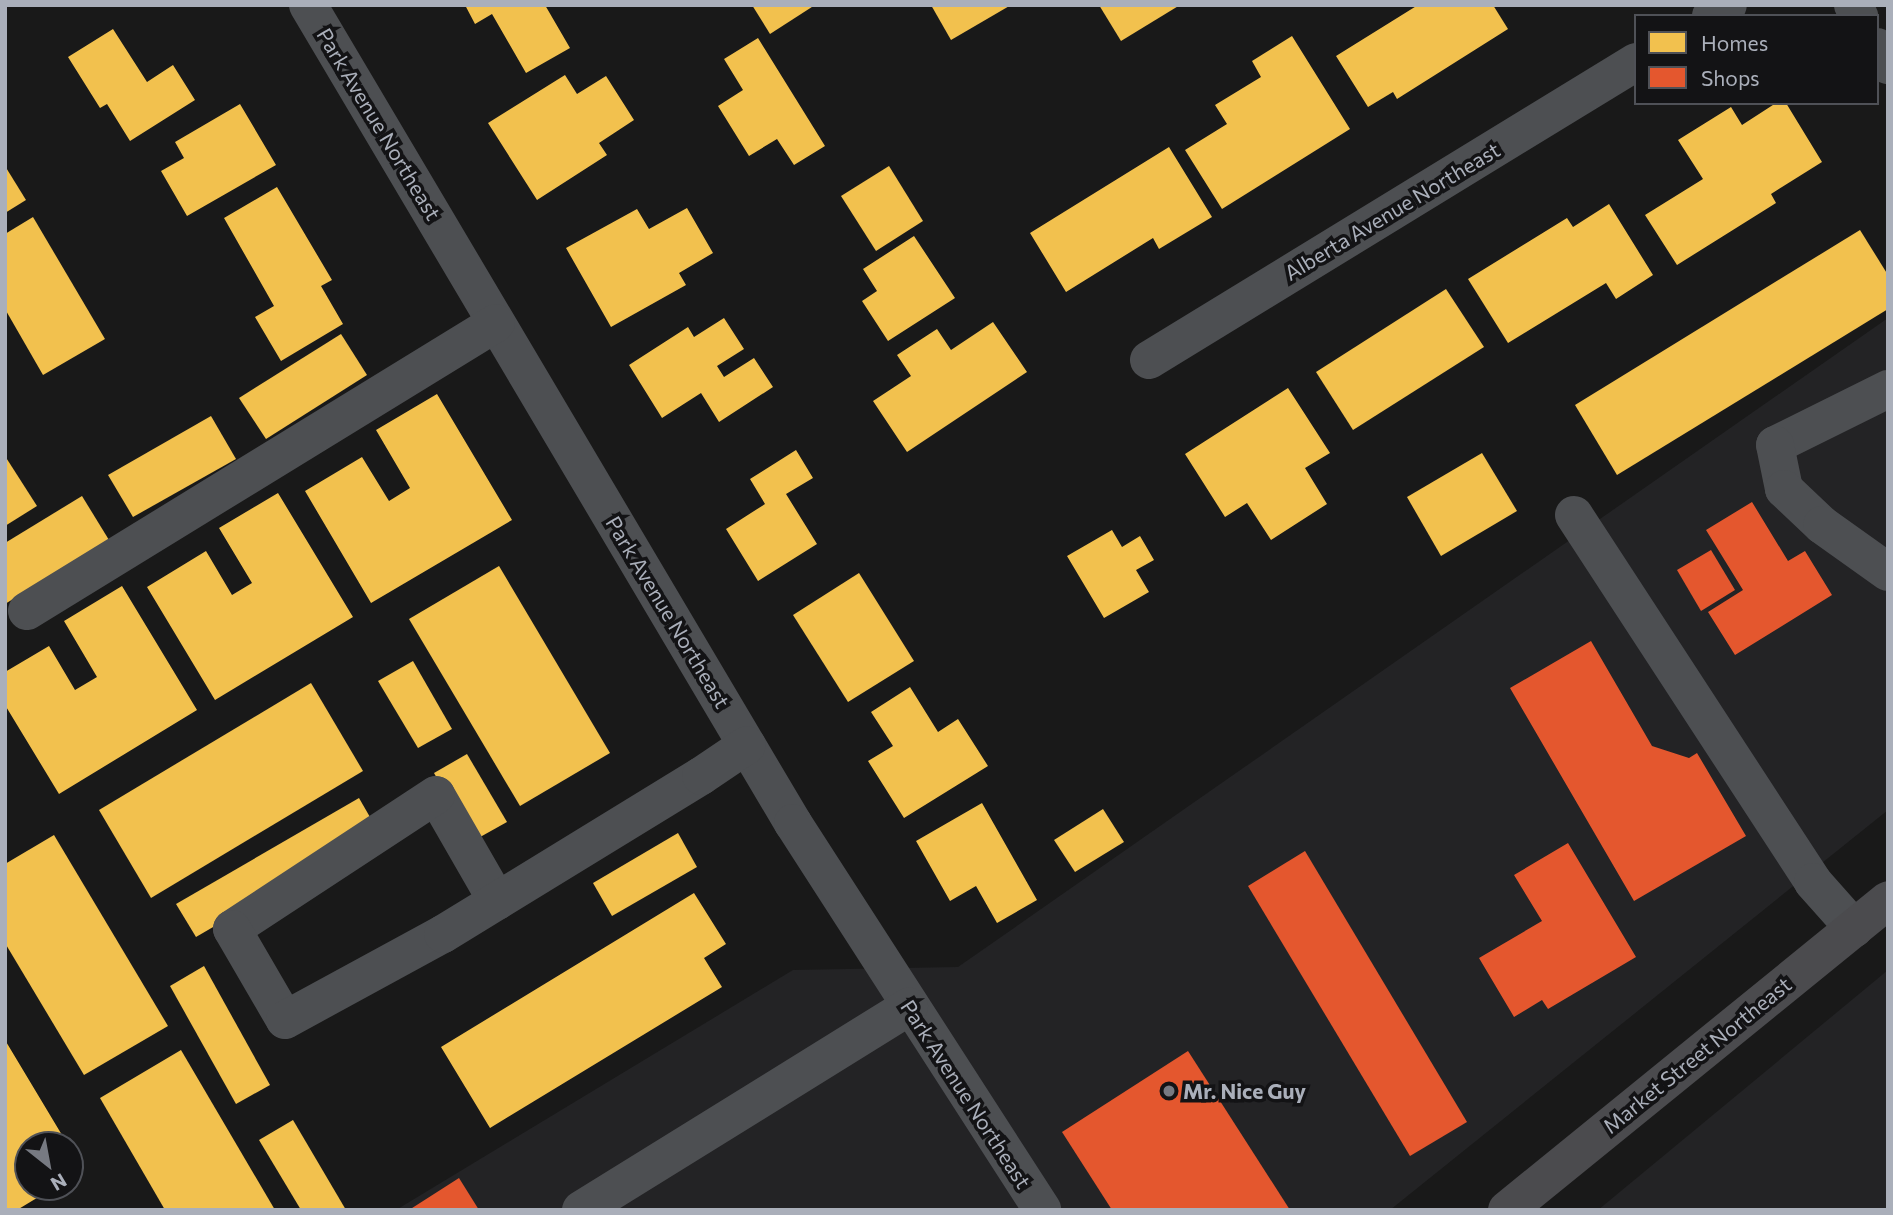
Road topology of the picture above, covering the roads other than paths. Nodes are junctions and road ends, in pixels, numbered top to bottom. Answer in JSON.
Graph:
{"nodes":[{"id":1,"x":308,"y":5,"type":"edge"},
{"id":2,"x":1634,"y":63,"type":"edge"},
{"id":3,"x":496,"y":323,"type":"junction"},
{"id":4,"x":1149,"y":360,"type":"dead end"},
{"id":5,"x":1888,"y":389,"type":"edge"},
{"id":6,"x":1574,"y":515,"type":"dead end"},
{"id":7,"x":1888,"y":572,"type":"edge"},
{"id":8,"x":27,"y":611,"type":"dead end"},
{"id":9,"x":747,"y":745,"type":"junction"},
{"id":10,"x":1888,"y":900,"type":"edge"},
{"id":11,"x":496,"y":901,"type":"junction"},
{"id":12,"x":1854,"y":928,"type":"junction"},
{"id":13,"x":909,"y":1007,"type":"junction"},
{"id":14,"x":581,"y":1210,"type":"edge"},
{"id":15,"x":1042,"y":1210,"type":"edge"},
{"id":16,"x":1507,"y":1210,"type":"edge"}],
"edges":[{"from":1,"to":3,"type":"street","name":"Park Avenue Northeast"},
{"from":2,"to":4,"type":"street","name":"Alberta Avenue Northeast"},
{"from":3,"to":8,"type":"street"},
{"from":3,"to":9,"type":"street","name":"Park Avenue Northeast"},
{"from":5,"to":7,"type":"street"},
{"from":6,"to":12,"type":"street"},
{"from":9,"to":11,"type":"street"},
{"from":9,"to":13,"type":"street","name":"Park Avenue Northeast"},
{"from":10,"to":12,"type":"main road","name":"Market Street Northeast"},
{"from":11,"to":11,"type":"street"},
{"from":12,"to":16,"type":"main road","name":"Market Street Northeast"},
{"from":13,"to":14,"type":"street"},
{"from":13,"to":15,"type":"street","name":"Park Avenue Northeast"}]}
